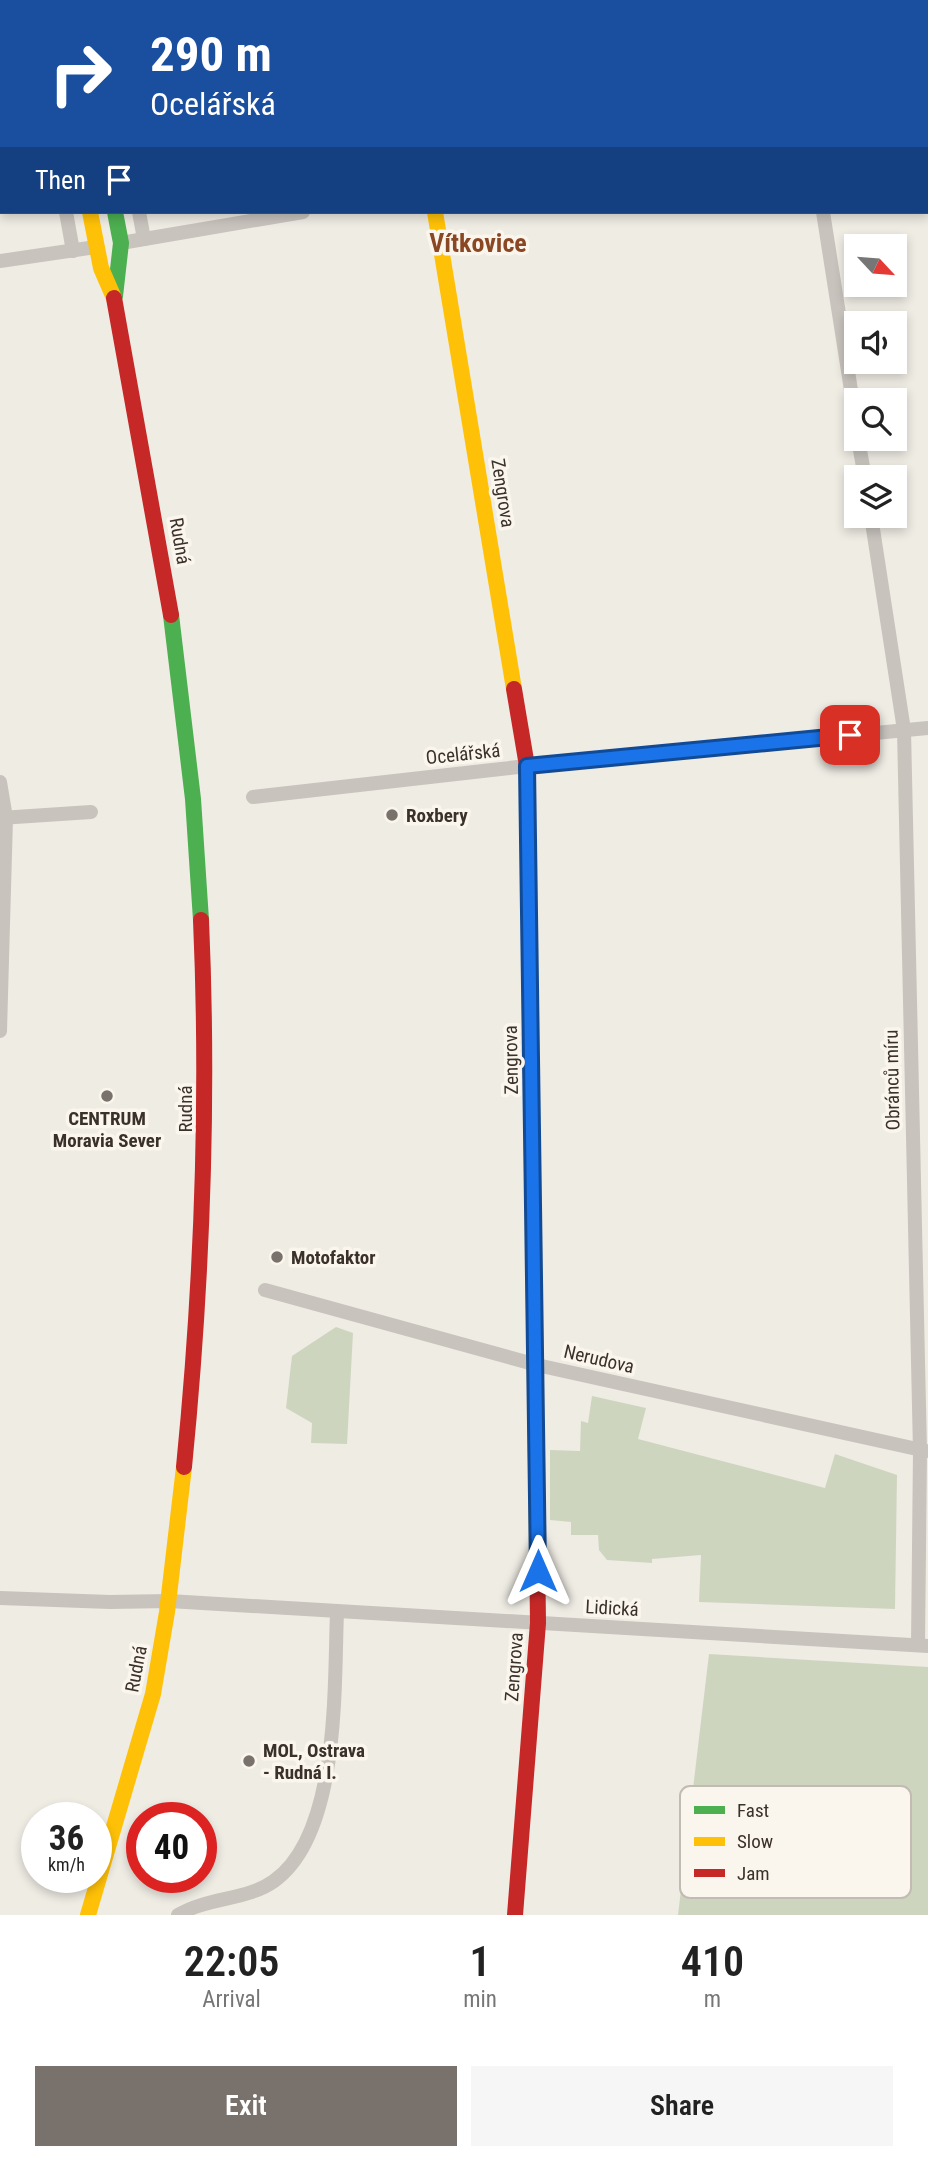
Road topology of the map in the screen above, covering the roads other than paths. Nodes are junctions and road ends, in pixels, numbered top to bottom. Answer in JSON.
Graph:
{"nodes":[{"id":1,"x":66,"y":214,"type":"edge"},
{"id":2,"x":90,"y":214,"type":"edge"},
{"id":3,"x":116,"y":214,"type":"edge"},
{"id":4,"x":139,"y":214,"type":"edge"},
{"id":5,"x":291,"y":214,"type":"edge"},
{"id":6,"x":435,"y":214,"type":"edge"},
{"id":7,"x":823,"y":214,"type":"edge"},
{"id":8,"x":144,"y":239,"type":"junction"},
{"id":9,"x":121,"y":243,"type":"junction"},
{"id":10,"x":96,"y":247,"type":"junction"},
{"id":11,"x":73,"y":251,"type":"junction"},
{"id":12,"x":0,"y":261,"type":"edge"},
{"id":13,"x":114,"y":298,"type":"junction"},
{"id":14,"x":851,"y":388,"type":"edge"},
{"id":15,"x":873,"y":528,"type":"edge"},
{"id":16,"x":928,"y":728,"type":"edge"},
{"id":17,"x":904,"y":730,"type":"junction"},
{"id":18,"x":527,"y":766,"type":"junction"},
{"id":19,"x":0,"y":782,"type":"edge"},
{"id":20,"x":253,"y":797,"type":"dead end"},
{"id":21,"x":91,"y":812,"type":"dead end"},
{"id":22,"x":3,"y":818,"type":"edge"},
{"id":23,"x":0,"y":1031,"type":"edge"},
{"id":24,"x":265,"y":1290,"type":"dead end"},
{"id":25,"x":537,"y":1365,"type":"junction"},
{"id":26,"x":924,"y":1451,"type":"edge"},
{"id":27,"x":0,"y":1598,"type":"edge"},
{"id":28,"x":169,"y":1601,"type":"junction"},
{"id":29,"x":337,"y":1612,"type":"junction"},
{"id":30,"x":538,"y":1623,"type":"junction"},
{"id":31,"x":923,"y":1645,"type":"edge"},
{"id":32,"x":88,"y":1915,"type":"edge"},
{"id":33,"x":178,"y":1915,"type":"edge"},
{"id":34,"x":515,"y":1915,"type":"edge"}],
"edges":[{"from":1,"to":11,"type":"street"},
{"from":2,"to":10,"type":"main road","name":"Rudná"},
{"from":3,"to":9,"type":"main road","name":"Rudná"},
{"from":4,"to":8,"type":"street"},
{"from":5,"to":8,"type":"street"},
{"from":6,"to":18,"type":"main road","name":"Zengrova"},
{"from":7,"to":14,"type":"street"},
{"from":8,"to":9,"type":"street"},
{"from":9,"to":13,"type":"main road","name":"Rudná"},
{"from":10,"to":11,"type":"street"},
{"from":10,"to":13,"type":"main road","name":"Rudná"},
{"from":11,"to":12,"type":"street"},
{"from":13,"to":28,"type":"main road","name":"Rudná"},
{"from":15,"to":17,"type":"street","name":"Obránců míru"},
{"from":16,"to":17,"type":"street","name":"Ocelářská"},
{"from":17,"to":18,"type":"street","name":"Ocelářská"},
{"from":17,"to":26,"type":"street","name":"Obránců míru"},
{"from":18,"to":20,"type":"street","name":"Ocelářská"},
{"from":18,"to":25,"type":"main road","name":"Zengrova"},
{"from":19,"to":22,"type":"street"},
{"from":21,"to":22,"type":"street"},
{"from":22,"to":23,"type":"street"},
{"from":24,"to":25,"type":"street","name":"Nerudova"},
{"from":25,"to":26,"type":"street","name":"Nerudova"},
{"from":25,"to":30,"type":"main road","name":"Zengrova"},
{"from":26,"to":31,"type":"street","name":"Obránců míru"},
{"from":27,"to":28,"type":"street","name":"Lidická"},
{"from":28,"to":29,"type":"street","name":"Lidická"},
{"from":28,"to":32,"type":"main road","name":"Rudná"},
{"from":29,"to":30,"type":"street","name":"Lidická"},
{"from":29,"to":33,"type":"street"},
{"from":30,"to":31,"type":"street","name":"Lidická"},
{"from":30,"to":34,"type":"main road","name":"Zengrova"}]}
